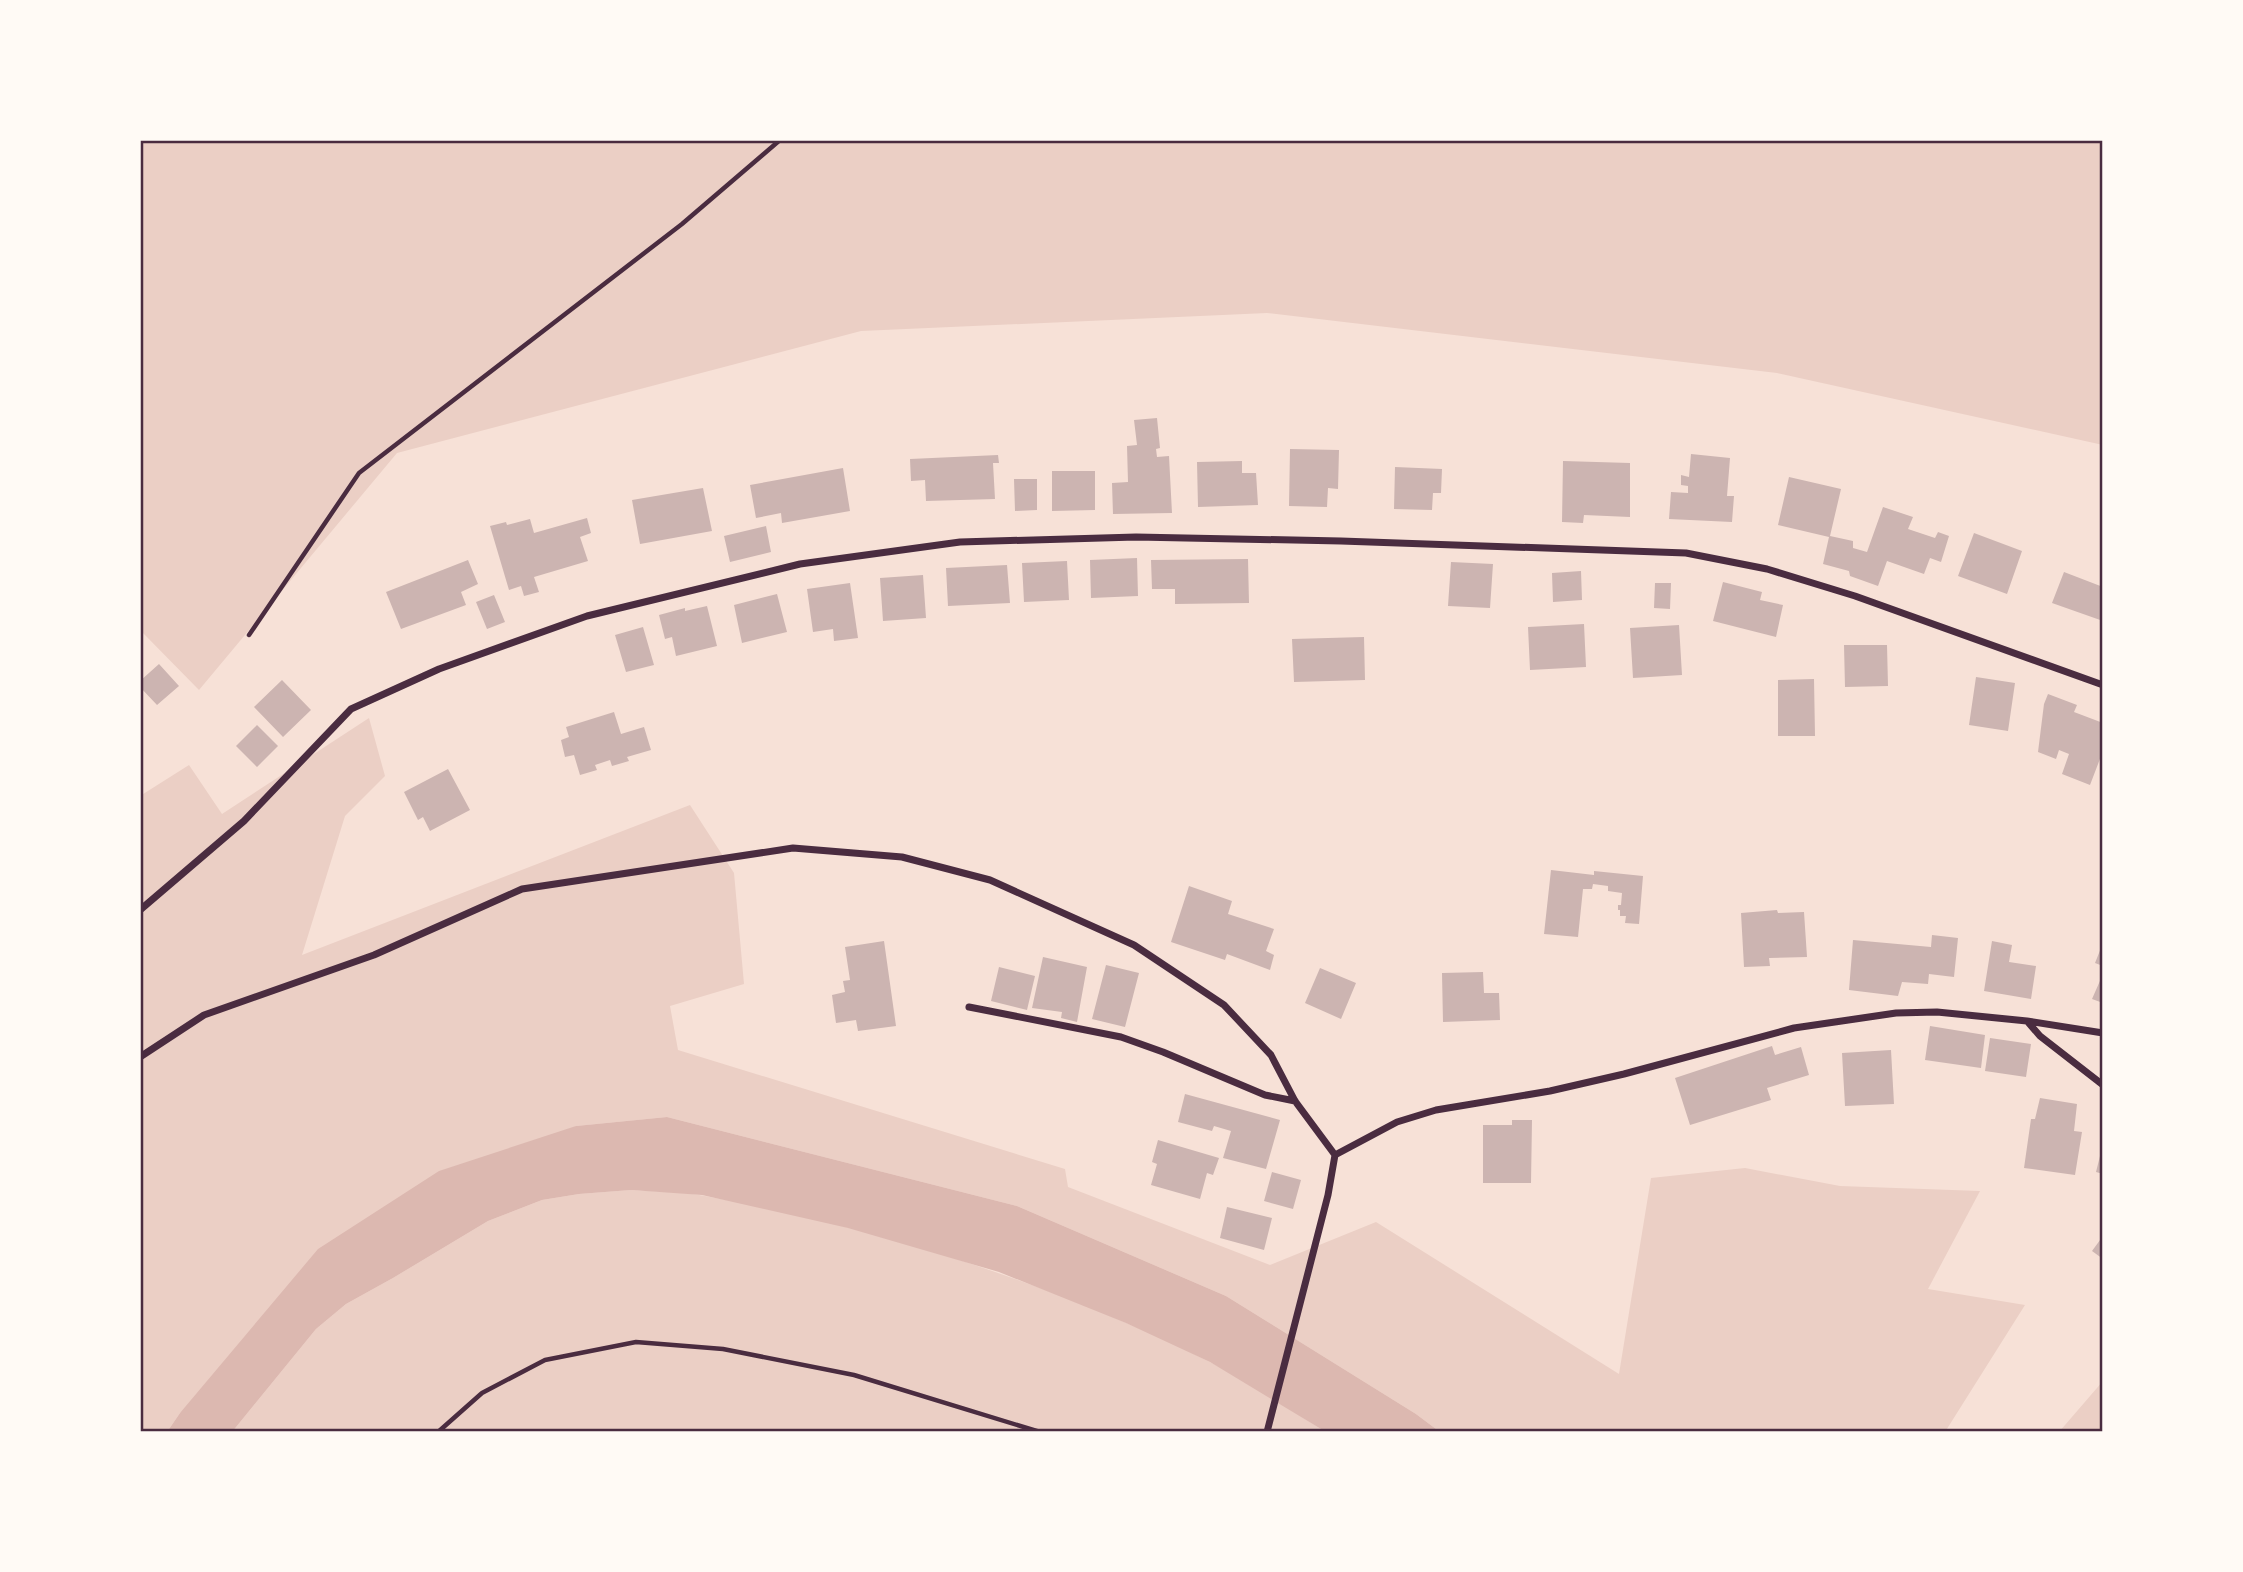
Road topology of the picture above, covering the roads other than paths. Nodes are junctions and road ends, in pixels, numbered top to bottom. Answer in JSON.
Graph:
{"nodes":[{"id":1,"x":2103,"y":685,"type":"edge"},
{"id":2,"x":140,"y":910,"type":"edge"},
{"id":3,"x":968,"y":1006,"type":"dead end"},
{"id":4,"x":2026,"y":1021,"type":"junction"},
{"id":5,"x":2103,"y":1033,"type":"edge"},
{"id":6,"x":140,"y":1057,"type":"edge"},
{"id":7,"x":2103,"y":1085,"type":"edge"},
{"id":8,"x":1296,"y":1101,"type":"junction"},
{"id":9,"x":1335,"y":1155,"type":"junction"},
{"id":10,"x":1267,"y":1432,"type":"edge"}],
"edges":[{"from":1,"to":2,"type":"street"},
{"from":3,"to":8,"type":"street"},
{"from":4,"to":5,"type":"street"},
{"from":4,"to":7,"type":"street"},
{"from":4,"to":9,"type":"street"},
{"from":6,"to":8,"type":"street"},
{"from":8,"to":9,"type":"street"},
{"from":9,"to":10,"type":"street"}]}
